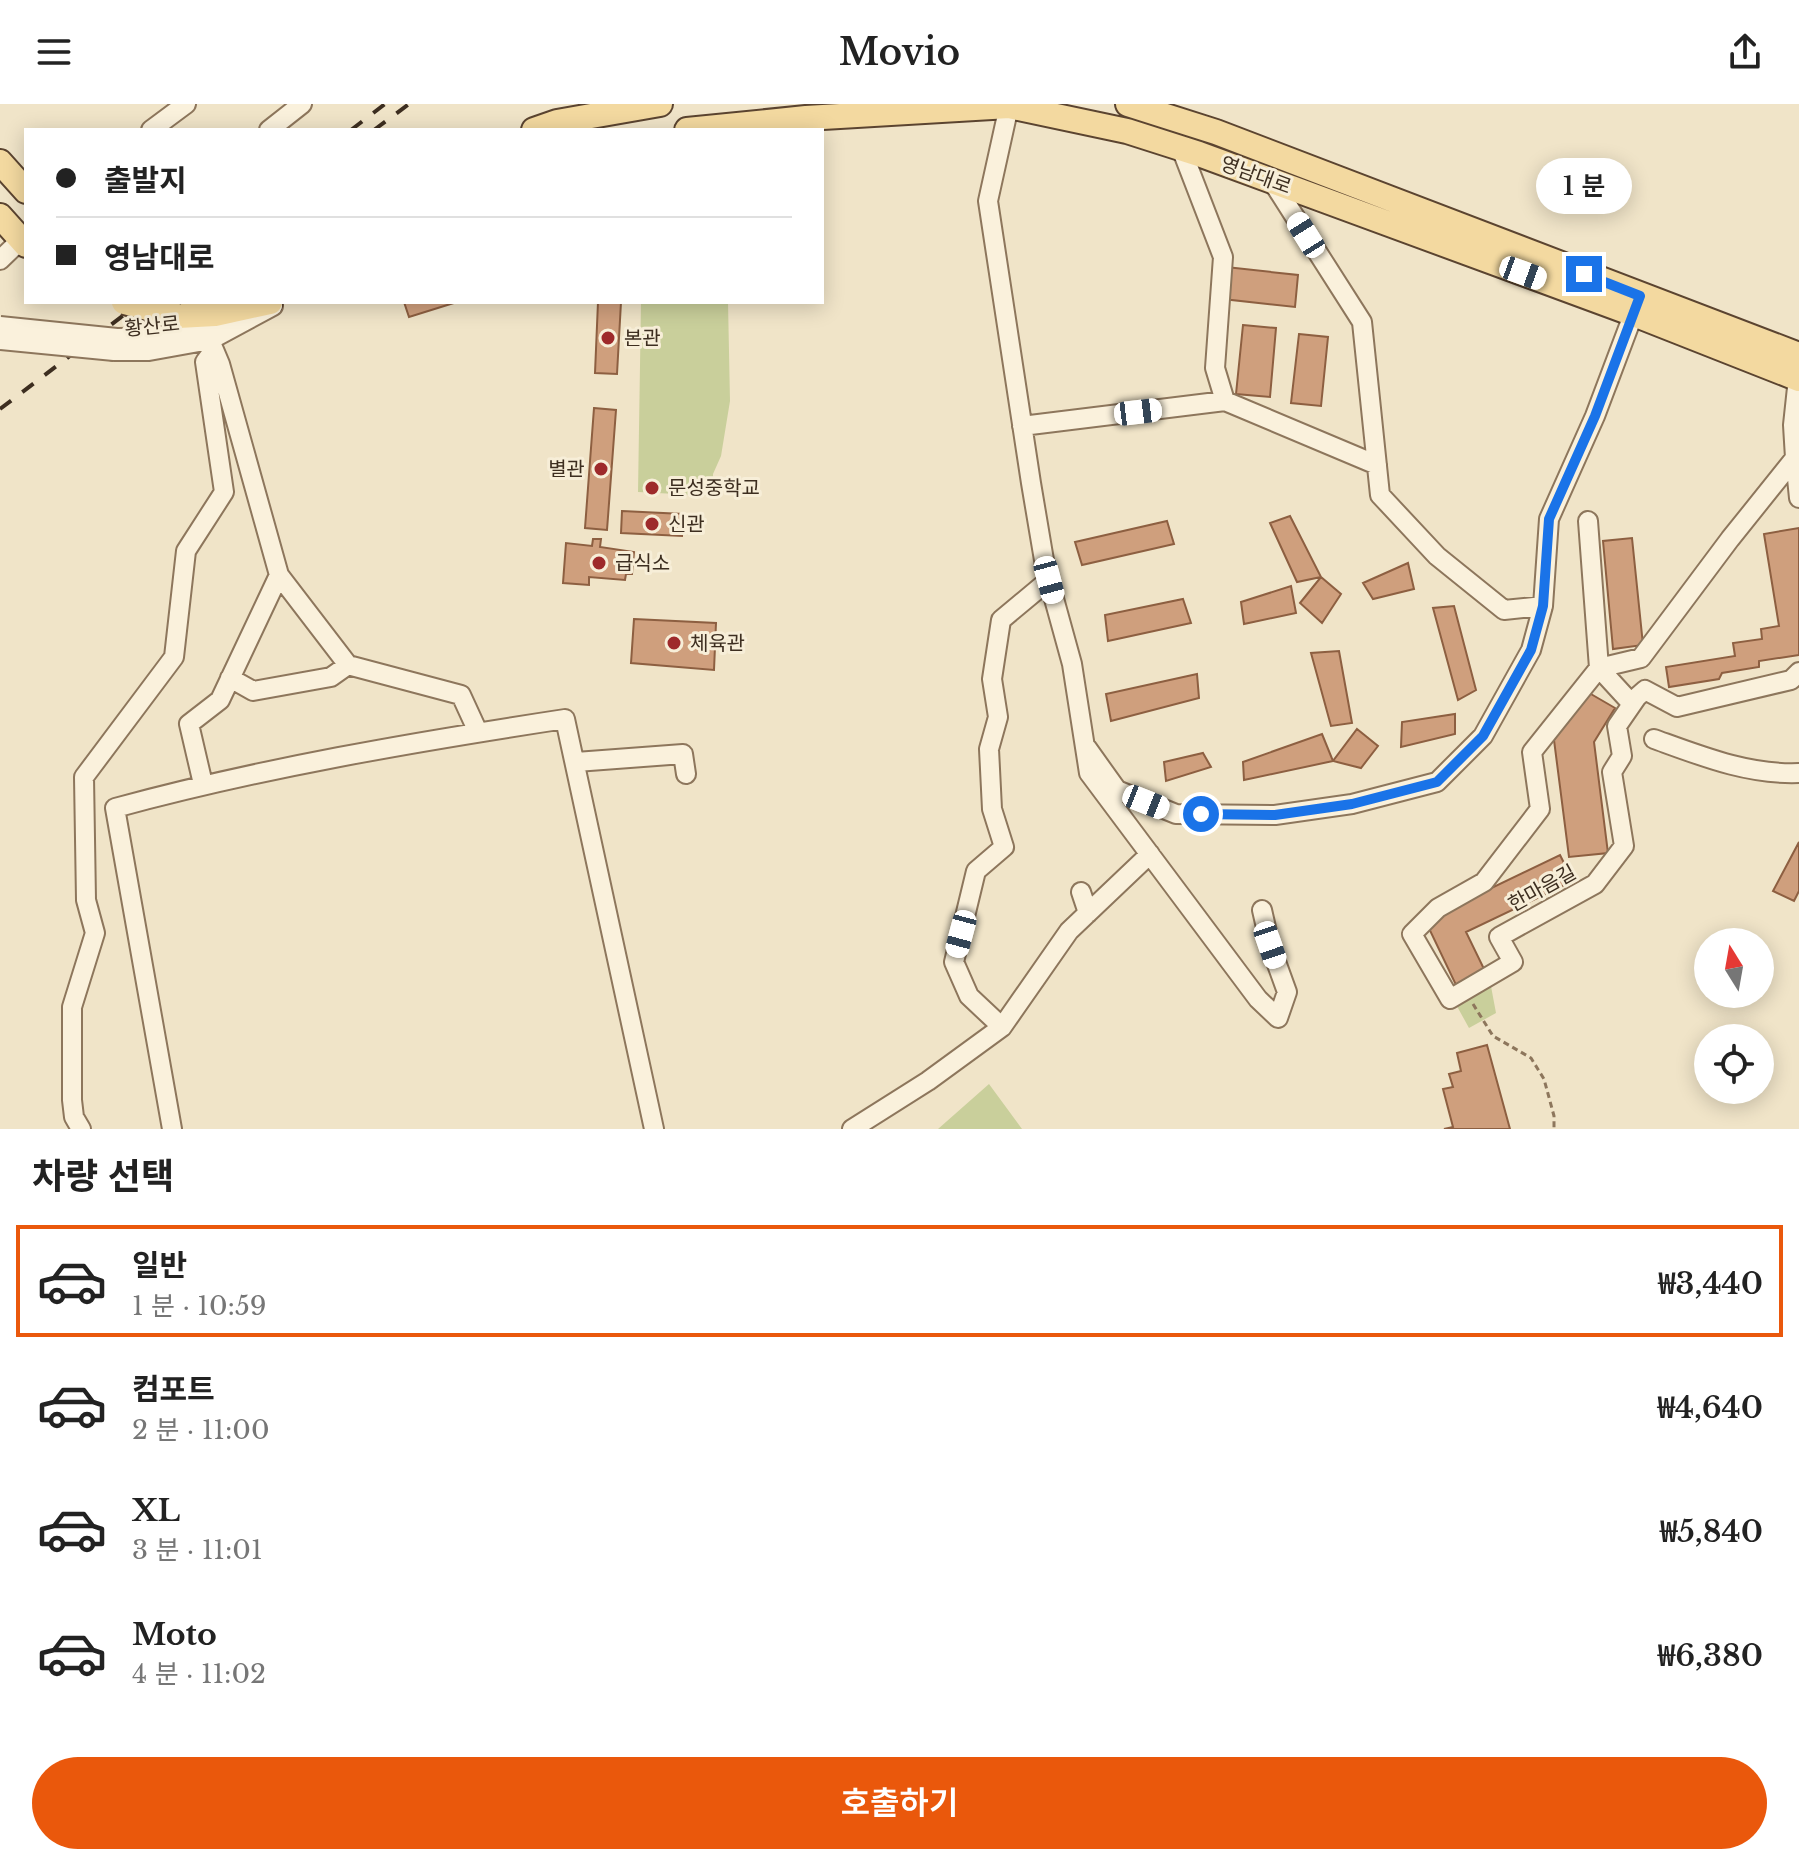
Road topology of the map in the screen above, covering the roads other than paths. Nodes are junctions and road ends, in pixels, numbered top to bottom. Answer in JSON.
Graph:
{"nodes":[{"id":1,"x":186,"y":104,"type":"edge"},
{"id":2,"x":302,"y":104,"type":"edge"},
{"id":3,"x":660,"y":104,"type":"edge"},
{"id":4,"x":1128,"y":104,"type":"edge"},
{"id":5,"x":1009,"y":106,"type":"junction"},
{"id":6,"x":154,"y":128,"type":"edge"},
{"id":7,"x":272,"y":128,"type":"edge"},
{"id":8,"x":540,"y":128,"type":"edge"},
{"id":9,"x":708,"y":128,"type":"edge"},
{"id":10,"x":1181,"y":148,"type":"junction"},
{"id":11,"x":0,"y":162,"type":"edge"},
{"id":12,"x":1272,"y":181,"type":"junction"},
{"id":13,"x":24,"y":189,"type":"edge"},
{"id":14,"x":0,"y":216,"type":"edge"},
{"id":15,"x":24,"y":240,"type":"edge"},
{"id":16,"x":0,"y":260,"type":"edge"},
{"id":17,"x":132,"y":304,"type":"edge"},
{"id":18,"x":277,"y":304,"type":"edge"},
{"id":19,"x":1637,"y":305,"type":"junction"},
{"id":20,"x":239,"y":306,"type":"edge"},
{"id":21,"x":0,"y":336,"type":"edge"},
{"id":22,"x":209,"y":338,"type":"junction"},
{"id":23,"x":1798,"y":370,"type":"edge"},
{"id":24,"x":1225,"y":401,"type":"junction"},
{"id":25,"x":1022,"y":426,"type":"junction"},
{"id":26,"x":1797,"y":460,"type":"edge"},
{"id":27,"x":1377,"y":465,"type":"junction"},
{"id":28,"x":1799,"y":498,"type":"edge"},
{"id":29,"x":1588,"y":521,"type":"dead end"},
{"id":30,"x":279,"y":575,"type":"junction"},
{"id":31,"x":1049,"y":580,"type":"junction"},
{"id":32,"x":1543,"y":606,"type":"junction"},
{"id":33,"x":348,"y":665,"type":"junction"},
{"id":34,"x":1599,"y":668,"type":"junction"},
{"id":35,"x":1799,"y":672,"type":"edge"},
{"id":36,"x":230,"y":678,"type":"junction"},
{"id":37,"x":1632,"y":704,"type":"junction"},
{"id":38,"x":478,"y":732,"type":"junction"},
{"id":39,"x":1654,"y":739,"type":"dead end"},
{"id":40,"x":1084,"y":744,"type":"junction"},
{"id":41,"x":576,"y":762,"type":"junction"},
{"id":42,"x":1799,"y":773,"type":"edge"},
{"id":43,"x":686,"y":774,"type":"dead end"},
{"id":44,"x":203,"y":784,"type":"junction"},
{"id":45,"x":1150,"y":854,"type":"junction"},
{"id":46,"x":1081,"y":892,"type":"dead end"},
{"id":47,"x":1262,"y":910,"type":"dead end"},
{"id":48,"x":1088,"y":913,"type":"junction"},
{"id":49,"x":1002,"y":1027,"type":"junction"},
{"id":50,"x":978,"y":1031,"type":"dead end"},
{"id":51,"x":81,"y":1129,"type":"edge"},
{"id":52,"x":172,"y":1129,"type":"edge"},
{"id":53,"x":654,"y":1129,"type":"edge"},
{"id":54,"x":852,"y":1129,"type":"edge"}],
"edges":[{"from":1,"to":6,"type":"street"},
{"from":2,"to":7,"type":"street"},
{"from":3,"to":8,"type":"main road"},
{"from":4,"to":19,"type":"main road","name":"영남대로"},
{"from":5,"to":9,"type":"main road","name":"영남대로"},
{"from":5,"to":10,"type":"main road","name":"영남대로"},
{"from":5,"to":25,"type":"street"},
{"from":10,"to":12,"type":"main road","name":"영남대로"},
{"from":10,"to":24,"type":"street"},
{"from":11,"to":13,"type":"main road"},
{"from":12,"to":19,"type":"main road","name":"영남대로"},
{"from":12,"to":27,"type":"street"},
{"from":14,"to":15,"type":"main road"},
{"from":15,"to":16,"type":"street"},
{"from":17,"to":20,"type":"main road","bridge":true},
{"from":18,"to":22,"type":"street","name":"황산로"},
{"from":19,"to":23,"type":"main road","name":"영남대로"},
{"from":19,"to":32,"type":"street"},
{"from":20,"to":22,"type":"street","name":"황산로"},
{"from":21,"to":22,"type":"street","name":"황산로","bridge":true},
{"from":22,"to":30,"type":"street"},
{"from":22,"to":51,"type":"street"},
{"from":23,"to":26,"type":"street"},
{"from":24,"to":25,"type":"street"},
{"from":24,"to":27,"type":"street"},
{"from":25,"to":31,"type":"street"},
{"from":26,"to":28,"type":"street"},
{"from":26,"to":34,"type":"street"},
{"from":27,"to":32,"type":"street"},
{"from":29,"to":34,"type":"street"},
{"from":30,"to":33,"type":"street"},
{"from":30,"to":36,"type":"street"},
{"from":31,"to":40,"type":"street"},
{"from":31,"to":49,"type":"street"},
{"from":32,"to":40,"type":"street"},
{"from":33,"to":36,"type":"street"},
{"from":33,"to":38,"type":"street"},
{"from":34,"to":37,"type":"street"},
{"from":34,"to":37,"type":"street","name":"한마음길"},
{"from":35,"to":37,"type":"street"},
{"from":36,"to":44,"type":"street"},
{"from":38,"to":41,"type":"street"},
{"from":38,"to":44,"type":"street"},
{"from":39,"to":42,"type":"street"},
{"from":40,"to":45,"type":"street"},
{"from":41,"to":43,"type":"street"},
{"from":41,"to":53,"type":"street"},
{"from":44,"to":52,"type":"street"},
{"from":45,"to":47,"type":"street"},
{"from":45,"to":48,"type":"street"},
{"from":46,"to":48,"type":"street"},
{"from":48,"to":49,"type":"street"},
{"from":49,"to":50,"type":"street"},
{"from":49,"to":54,"type":"street"}]}
